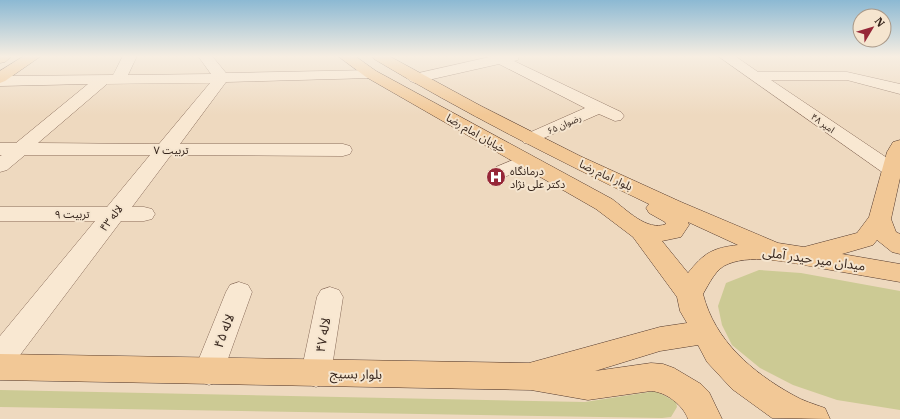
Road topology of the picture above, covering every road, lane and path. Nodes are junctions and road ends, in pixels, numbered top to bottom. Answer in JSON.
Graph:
{"nodes":[{"id":1,"x":115,"y":76,"type":"edge"},
{"id":2,"x":309,"y":76,"type":"edge"},
{"id":3,"x":374,"y":76,"type":"edge"},
{"id":4,"x":411,"y":76,"type":"edge"},
{"id":5,"x":426,"y":76,"type":"edge"},
{"id":6,"x":533,"y":76,"type":"edge"},
{"id":7,"x":755,"y":76,"type":"joint"},
{"id":8,"x":212,"y":78,"type":"junction"},
{"id":9,"x":415,"y":78,"type":"junction"},
{"id":10,"x":0,"y":80,"type":"edge"},
{"id":11,"x":111,"y":80,"type":"junction"},
{"id":12,"x":900,"y":89,"type":"edge"},
{"id":13,"x":599,"y":108,"type":"junction"},
{"id":14,"x":615,"y":116,"type":"dead end"},
{"id":15,"x":530,"y":139,"type":"junction"},
{"id":16,"x":900,"y":146,"type":"edge"},
{"id":17,"x":0,"y":149,"type":"edge"},
{"id":18,"x":20,"y":149,"type":"junction"},
{"id":19,"x":166,"y":150,"type":"junction"},
{"id":20,"x":342,"y":150,"type":"dead end"},
{"id":21,"x":525,"y":161,"type":"junction"},
{"id":22,"x":0,"y":166,"type":"edge"},
{"id":23,"x":892,"y":170,"type":"junction"},
{"id":24,"x":503,"y":171,"type":"dead end"},
{"id":25,"x":0,"y":214,"type":"edge"},
{"id":26,"x":115,"y":214,"type":"junction"},
{"id":27,"x":144,"y":214,"type":"dead end"},
{"id":28,"x":880,"y":219,"type":"junction"},
{"id":29,"x":641,"y":231,"type":"junction"},
{"id":30,"x":900,"y":246,"type":"edge"},
{"id":31,"x":774,"y":251,"type":"junction"},
{"id":32,"x":803,"y":256,"type":"junction"},
{"id":33,"x":900,"y":273,"type":"edge"},
{"id":34,"x":239,"y":292,"type":"dead end"},
{"id":35,"x":690,"y":294,"type":"junction"},
{"id":36,"x":330,"y":297,"type":"dead end"},
{"id":37,"x":706,"y":332,"type":"junction"},
{"id":38,"x":0,"y":358,"type":"edge"},
{"id":39,"x":0,"y":367,"type":"edge"},
{"id":40,"x":209,"y":371,"type":"junction"},
{"id":41,"x":316,"y":373,"type":"junction"},
{"id":42,"x":529,"y":377,"type":"junction"},
{"id":43,"x":706,"y":419,"type":"edge"},
{"id":44,"x":813,"y":419,"type":"edge"}],
"edges":[{"from":1,"to":11,"type":"street"},
{"from":2,"to":8,"type":"street"},
{"from":3,"to":21,"type":"main road","name":"خیابان امام رضا"},
{"from":4,"to":9,"type":"main road","name":"بلوار امام رضا"},
{"from":5,"to":9,"type":"street"},
{"from":6,"to":13,"type":"street"},
{"from":7,"to":12,"type":"street"},
{"from":7,"to":23,"type":"street","name":"امیر ۴۸"},
{"from":8,"to":11,"type":"street"},
{"from":8,"to":19,"type":"street","name":"لاله ۴۳"},
{"from":9,"to":15,"type":"main road","name":"بلوار امام رضا"},
{"from":10,"to":11,"type":"street"},
{"from":11,"to":18,"type":"street"},
{"from":13,"to":14,"type":"street"},
{"from":13,"to":15,"type":"street","name":"رضوان ۶۵"},
{"from":15,"to":29,"type":"main road"},
{"from":15,"to":31,"type":"main road","name":"بلوار امام رضا"},
{"from":16,"to":23,"type":"main road"},
{"from":17,"to":18,"type":"street","name":"تربیت ۷"},
{"from":18,"to":19,"type":"street","name":"تربیت ۷"},
{"from":18,"to":22,"type":"street"},
{"from":19,"to":20,"type":"street","name":"تربیت ۷"},
{"from":19,"to":26,"type":"street","name":"لاله ۴۳"},
{"from":21,"to":24,"type":"street"},
{"from":21,"to":29,"type":"main road","name":"خیابان امام رضا"},
{"from":23,"to":28,"type":"main road"},
{"from":25,"to":26,"type":"street","name":"تربیت ۹"},
{"from":26,"to":27,"type":"street","name":"تربیت ۹"},
{"from":26,"to":38,"type":"street","name":"لاله ۴۳"},
{"from":28,"to":30,"type":"main road"},
{"from":28,"to":32,"type":"main road"},
{"from":29,"to":35,"type":"main road","name":"خیابان امام رضا"},
{"from":31,"to":32,"type":"main road","name":"میدان میر حیدر آملی"},
{"from":31,"to":35,"type":"main road","name":"میدان میر حیدر آملی"},
{"from":32,"to":33,"type":"main road","name":"میدان میر حیدر آملی"},
{"from":34,"to":40,"type":"street","name":"لاله ۴۵"},
{"from":35,"to":37,"type":"main road"},
{"from":36,"to":41,"type":"street","name":"لاله ۴۷"},
{"from":37,"to":42,"type":"main road","name":"بلوار بسیج"},
{"from":37,"to":44,"type":"main road"},
{"from":39,"to":40,"type":"main road","name":"بلوار بسیج"},
{"from":40,"to":41,"type":"main road","name":"بلوار بسیج"},
{"from":41,"to":42,"type":"main road","name":"بلوار بسیج"},
{"from":42,"to":43,"type":"main road"}]}
